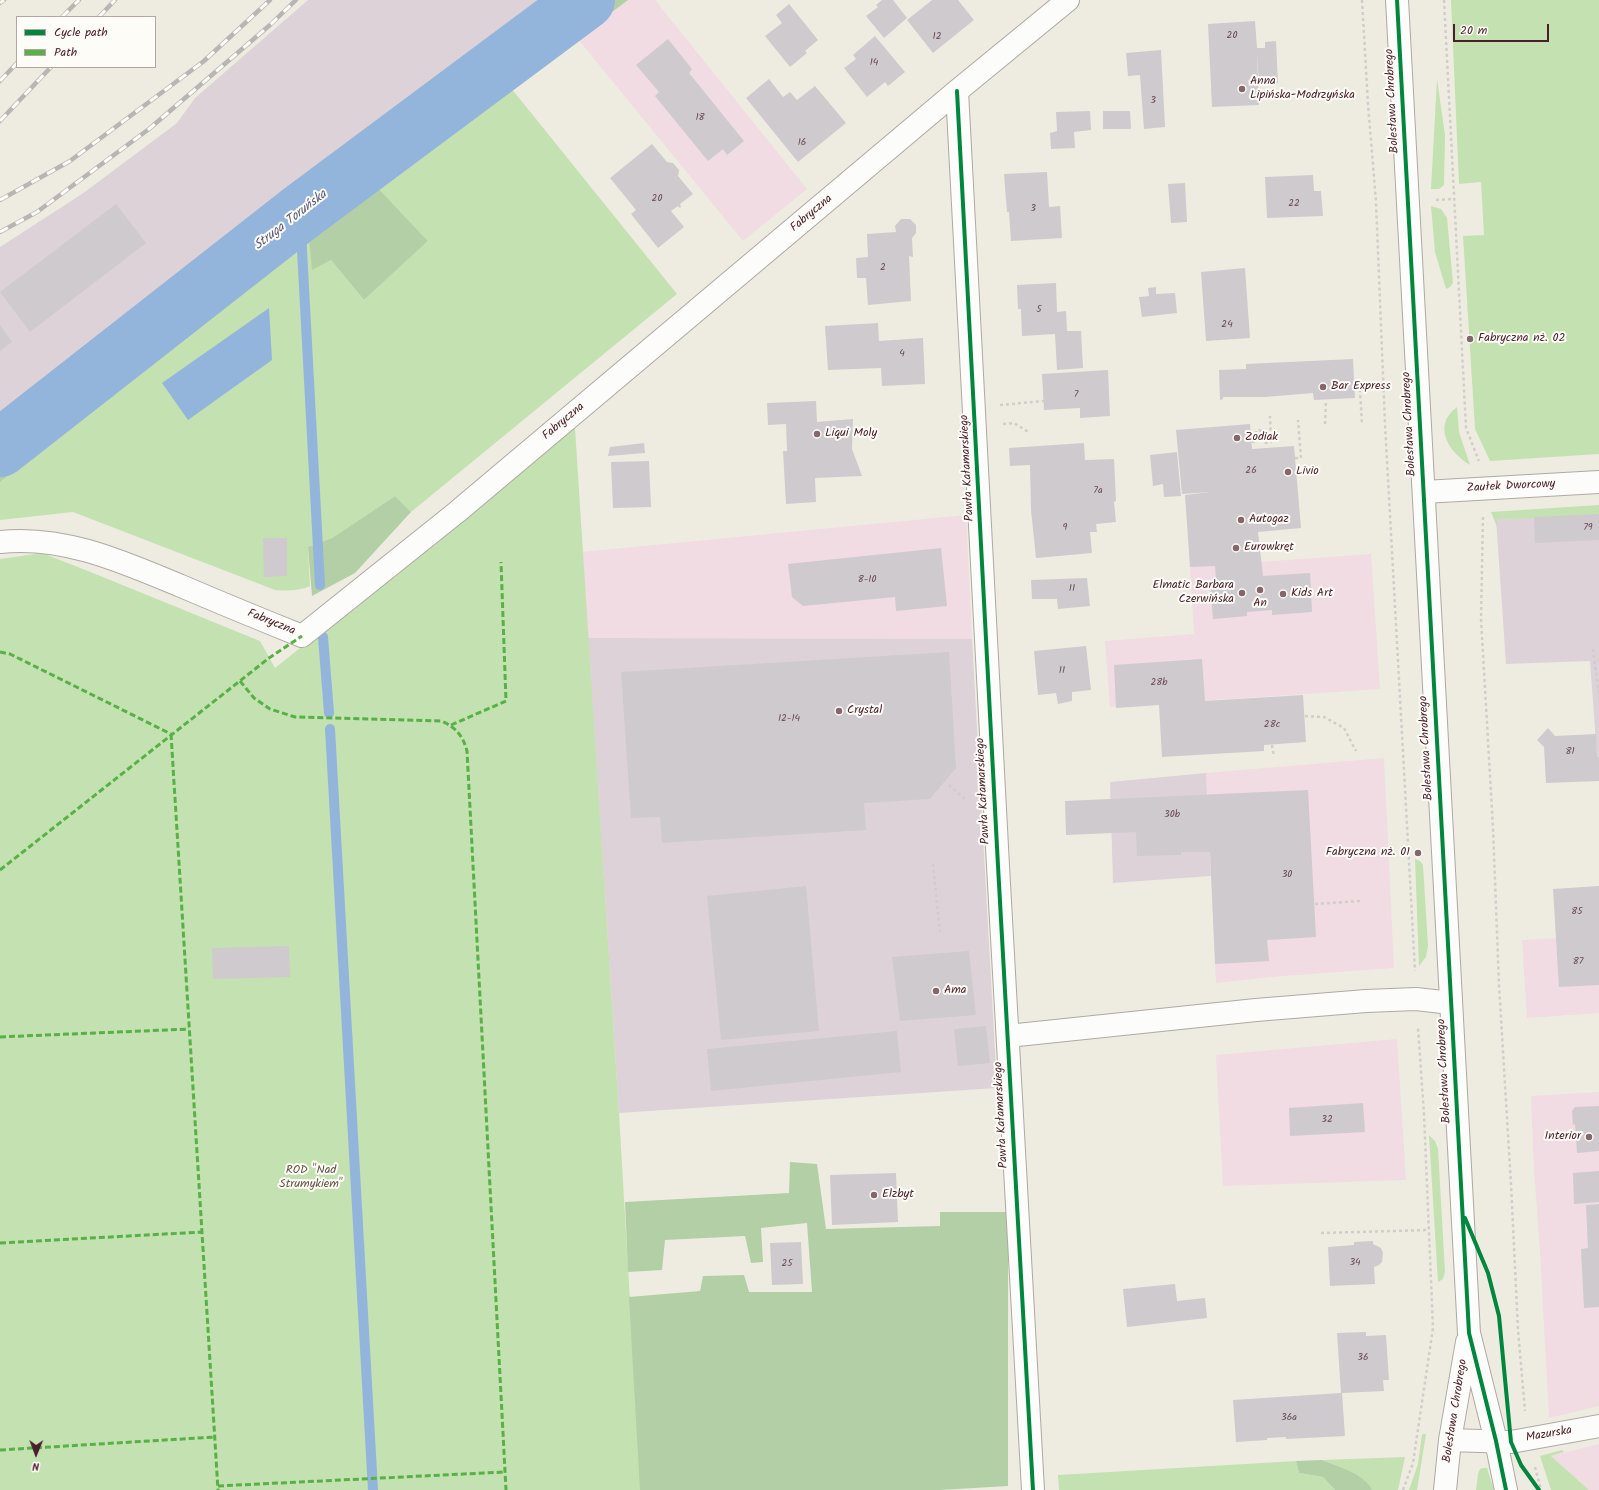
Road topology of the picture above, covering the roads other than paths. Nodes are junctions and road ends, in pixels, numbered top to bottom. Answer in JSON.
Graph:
{"nodes":[{"id":1,"x":1068,"y":0,"type":"edge"},
{"id":2,"x":1397,"y":0,"type":"edge"},
{"id":3,"x":958,"y":91,"type":"junction"},
{"id":4,"x":1599,"y":482,"type":"edge"},
{"id":5,"x":1424,"y":492,"type":"junction"},
{"id":6,"x":0,"y":542,"type":"edge"},
{"id":7,"x":1451,"y":1003,"type":"junction"},
{"id":8,"x":1008,"y":1036,"type":"junction"},
{"id":9,"x":1469,"y":1333,"type":"junction"},
{"id":10,"x":1599,"y":1426,"type":"edge"},
{"id":11,"x":1450,"y":1440,"type":"junction"},
{"id":12,"x":1496,"y":1441,"type":"junction"},
{"id":13,"x":1033,"y":1490,"type":"edge"},
{"id":14,"x":1444,"y":1490,"type":"edge"},
{"id":15,"x":1506,"y":1490,"type":"edge"}],
"edges":[{"from":1,"to":3,"type":"street","name":"Fabryczna"},
{"from":2,"to":5,"type":"street","name":"Bolesława Chrobrego"},
{"from":3,"to":6,"type":"street","name":"Fabryczna"},
{"from":3,"to":8,"type":"street","name":"Pawła Kałamarskiego"},
{"from":4,"to":5,"type":"street","name":"Zaułek Dworcowy"},
{"from":5,"to":7,"type":"street","name":"Bolesława Chrobrego"},
{"from":7,"to":8,"type":"street"},
{"from":7,"to":9,"type":"street","name":"Bolesława Chrobrego"},
{"from":8,"to":13,"type":"street","name":"Pawła Kałamarskiego"},
{"from":9,"to":11,"type":"street","name":"Bolesława Chrobrego"},
{"from":9,"to":12,"type":"street","name":"Bolesława Chrobrego"},
{"from":10,"to":12,"type":"street","name":"Mazurska"},
{"from":11,"to":12,"type":"street","name":"Mazurska"},
{"from":11,"to":14,"type":"street","name":"Bolesława Chrobrego"},
{"from":12,"to":15,"type":"street","name":"Bolesława Chrobrego"}]}
